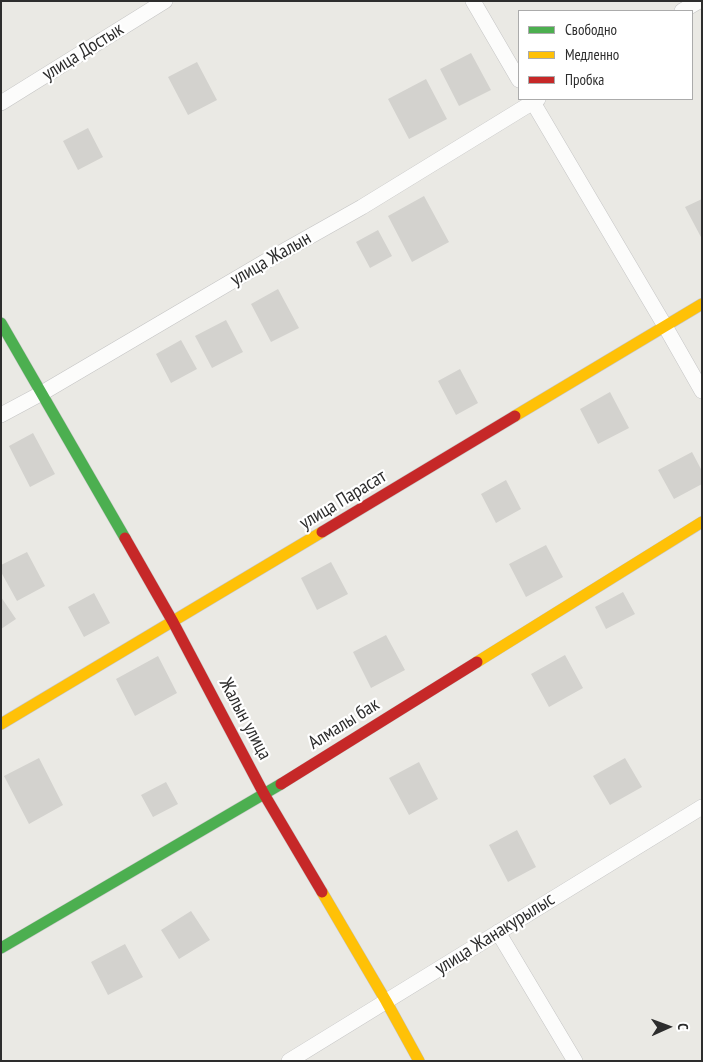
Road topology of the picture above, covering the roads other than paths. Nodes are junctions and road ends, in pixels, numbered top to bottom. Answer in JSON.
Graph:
{"nodes":[{"id":1,"x":165,"y":1,"type":"edge"},
{"id":2,"x":473,"y":1,"type":"edge"},
{"id":3,"x":699,"y":1,"type":"edge"},
{"id":4,"x":684,"y":10,"type":"edge"},
{"id":5,"x":518,"y":78,"type":"edge"},
{"id":6,"x":534,"y":100,"type":"edge"},
{"id":7,"x":1,"y":102,"type":"edge"},
{"id":8,"x":702,"y":304,"type":"edge"},
{"id":9,"x":1,"y":323,"type":"edge"},
{"id":10,"x":665,"y":326,"type":"junction"},
{"id":11,"x":702,"y":391,"type":"edge"},
{"id":12,"x":42,"y":393,"type":"junction"},
{"id":13,"x":1,"y":415,"type":"edge"},
{"id":14,"x":702,"y":522,"type":"edge"},
{"id":15,"x":173,"y":622,"type":"junction"},
{"id":16,"x":1,"y":724,"type":"edge"},
{"id":17,"x":264,"y":794,"type":"junction"},
{"id":18,"x":702,"y":807,"type":"edge"},
{"id":19,"x":498,"y":932,"type":"junction"},
{"id":20,"x":1,"y":948,"type":"edge"},
{"id":21,"x":386,"y":1001,"type":"junction"},
{"id":22,"x":289,"y":1061,"type":"edge"},
{"id":23,"x":419,"y":1061,"type":"edge"},
{"id":24,"x":575,"y":1061,"type":"edge"}],
"edges":[{"from":1,"to":7,"type":"street","name":"улица Достык"},
{"from":2,"to":5,"type":"street"},
{"from":3,"to":4,"type":"street"},
{"from":6,"to":10,"type":"street"},
{"from":6,"to":12,"type":"street","name":"улица Жалын"},
{"from":8,"to":10,"type":"street","name":"улица Парасат"},
{"from":9,"to":12,"type":"street","name":"Жалын улица"},
{"from":10,"to":11,"type":"street"},
{"from":10,"to":15,"type":"street","name":"улица Парасат"},
{"from":12,"to":13,"type":"street","name":"улица Жалын"},
{"from":12,"to":15,"type":"street","name":"Жалын улица"},
{"from":14,"to":17,"type":"street","name":"Алмалы бак"},
{"from":15,"to":16,"type":"street","name":"улица Парасат"},
{"from":15,"to":17,"type":"street","name":"Жалын улица"},
{"from":17,"to":20,"type":"street","name":"Алмалы бак"},
{"from":17,"to":21,"type":"street","name":"Жалын улица"},
{"from":18,"to":19,"type":"street","name":"улица Жанакурылыс"},
{"from":19,"to":21,"type":"street","name":"улица Жанакурылыс"},
{"from":19,"to":24,"type":"street"},
{"from":21,"to":22,"type":"street","name":"улица Жанакурылыс"},
{"from":21,"to":23,"type":"street","name":"Жалын улица"}]}
